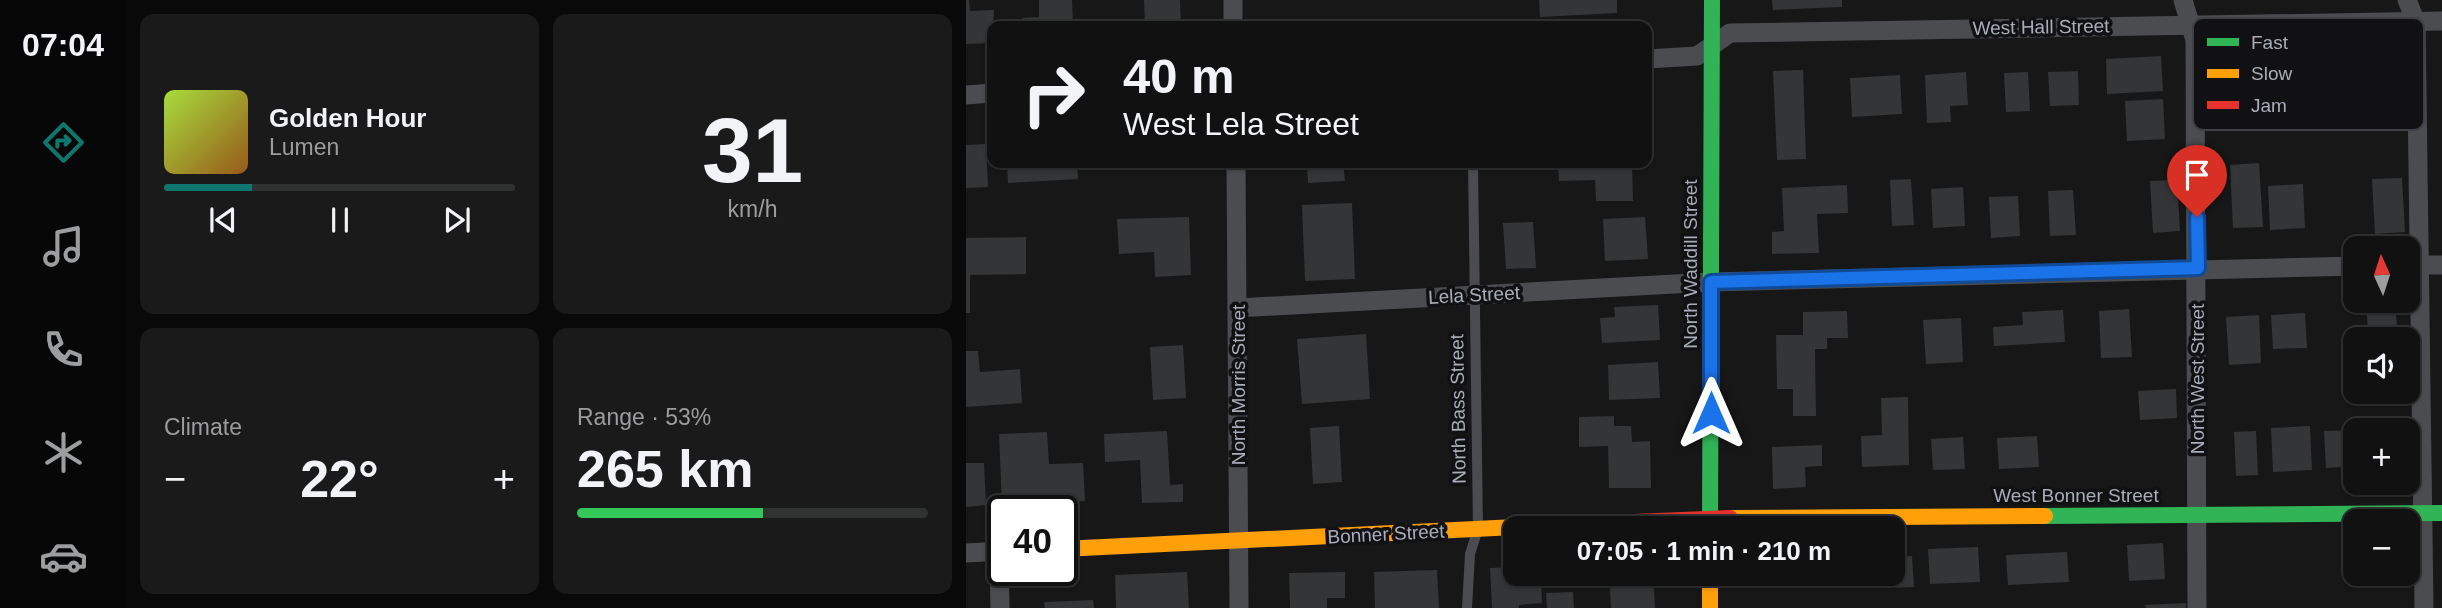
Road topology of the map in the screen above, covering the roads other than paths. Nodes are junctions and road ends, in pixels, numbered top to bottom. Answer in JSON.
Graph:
{"nodes":[{"id":1,"x":1233,"y":0,"type":"edge"},
{"id":2,"x":1713,"y":0,"type":"edge"},
{"id":3,"x":2183,"y":0,"type":"edge"},
{"id":4,"x":2407,"y":0,"type":"edge"},
{"id":5,"x":2414,"y":18,"type":"edge"},
{"id":6,"x":1233,"y":21,"type":"edge"},
{"id":7,"x":2442,"y":21,"type":"edge"},
{"id":8,"x":2424,"y":22,"type":"edge"},
{"id":9,"x":2189,"y":25,"type":"junction"},
{"id":10,"x":2193,"y":25,"type":"edge"},
{"id":11,"x":2193,"y":35,"type":"edge"},
{"id":12,"x":1713,"y":45,"type":"junction"},
{"id":13,"x":1652,"y":59,"type":"edge"},
{"id":14,"x":987,"y":93,"type":"edge"},
{"id":15,"x":966,"y":95,"type":"edge"},
{"id":16,"x":2196,"y":130,"type":"edge"},
{"id":17,"x":2416,"y":130,"type":"edge"},
{"id":18,"x":1236,"y":168,"type":"edge"},
{"id":19,"x":1473,"y":168,"type":"edge"},
{"id":20,"x":2415,"y":236,"type":"edge"},
{"id":21,"x":2420,"y":265,"type":"edge"},
{"id":22,"x":2442,"y":265,"type":"edge"},
{"id":23,"x":2343,"y":266,"type":"edge"},
{"id":24,"x":2198,"y":268,"type":"junction"},
{"id":25,"x":1711,"y":282,"type":"junction"},
{"id":26,"x":1474,"y":295,"type":"junction"},
{"id":27,"x":1237,"y":309,"type":"junction"},
{"id":28,"x":2418,"y":313,"type":"edge"},
{"id":29,"x":2433,"y":513,"type":"edge"},
{"id":30,"x":2197,"y":515,"type":"junction"},
{"id":31,"x":1710,"y":516,"type":"edge"},
{"id":32,"x":1905,"y":520,"type":"edge"},
{"id":33,"x":1503,"y":528,"type":"edge"},
{"id":34,"x":1478,"y":529,"type":"junction"},
{"id":35,"x":1239,"y":541,"type":"junction"},
{"id":36,"x":1078,"y":547,"type":"edge"},
{"id":37,"x":987,"y":551,"type":"edge"},
{"id":38,"x":966,"y":552,"type":"edge"},
{"id":39,"x":1000,"y":586,"type":"edge"},
{"id":40,"x":1710,"y":586,"type":"edge"},
{"id":41,"x":1000,"y":608,"type":"edge"},
{"id":42,"x":1239,"y":608,"type":"edge"},
{"id":43,"x":1467,"y":608,"type":"edge"},
{"id":44,"x":1710,"y":608,"type":"edge"},
{"id":45,"x":2197,"y":608,"type":"edge"},
{"id":46,"x":2424,"y":608,"type":"edge"}],
"edges":[{"from":1,"to":6,"type":"street"},
{"from":2,"to":12,"type":"street","name":"North Waddill Street"},
{"from":3,"to":9,"type":"street","name":"North West Street"},
{"from":4,"to":5,"type":"street"},
{"from":7,"to":8,"type":"street","name":"West Hall Street"},
{"from":9,"to":10,"type":"street","name":"West Hall Street"},
{"from":9,"to":11,"type":"street","name":"North West Street"},
{"from":9,"to":12,"type":"street","name":"West Hall Street"},
{"from":12,"to":13,"type":"street","name":"West Hall Street"},
{"from":12,"to":25,"type":"street","name":"North Waddill Street"},
{"from":14,"to":15,"type":"street"},
{"from":16,"to":24,"type":"street","name":"North West Street"},
{"from":17,"to":20,"type":"street"},
{"from":18,"to":27,"type":"street","name":"North Morris Street"},
{"from":19,"to":26,"type":"lane","name":"North Bass Street"},
{"from":21,"to":22,"type":"street"},
{"from":23,"to":24,"type":"street","name":"Lela Street"},
{"from":24,"to":25,"type":"street","name":"Lela Street"},
{"from":24,"to":30,"type":"street","name":"North West Street"},
{"from":25,"to":26,"type":"street","name":"Lela Street"},
{"from":25,"to":31,"type":"street","name":"North Waddill Street"},
{"from":26,"to":27,"type":"street","name":"Lela Street"},
{"from":26,"to":34,"type":"lane","name":"North Bass Street"},
{"from":27,"to":35,"type":"street","name":"North Morris Street"},
{"from":28,"to":29,"type":"street"},
{"from":29,"to":30,"type":"street","name":"West Bonner Street"},
{"from":29,"to":46,"type":"street"},
{"from":30,"to":32,"type":"street","name":"West Bonner Street"},
{"from":30,"to":45,"type":"street","name":"North West Street"},
{"from":33,"to":34,"type":"street","name":"Bonner Street"},
{"from":34,"to":35,"type":"street","name":"Bonner Street"},
{"from":34,"to":43,"type":"lane","name":"North Bass Street"},
{"from":35,"to":36,"type":"street","name":"Bonner Street"},
{"from":35,"to":42,"type":"street","name":"North Morris Street"},
{"from":37,"to":38,"type":"street"},
{"from":39,"to":41,"type":"street"},
{"from":40,"to":44,"type":"street"}]}
